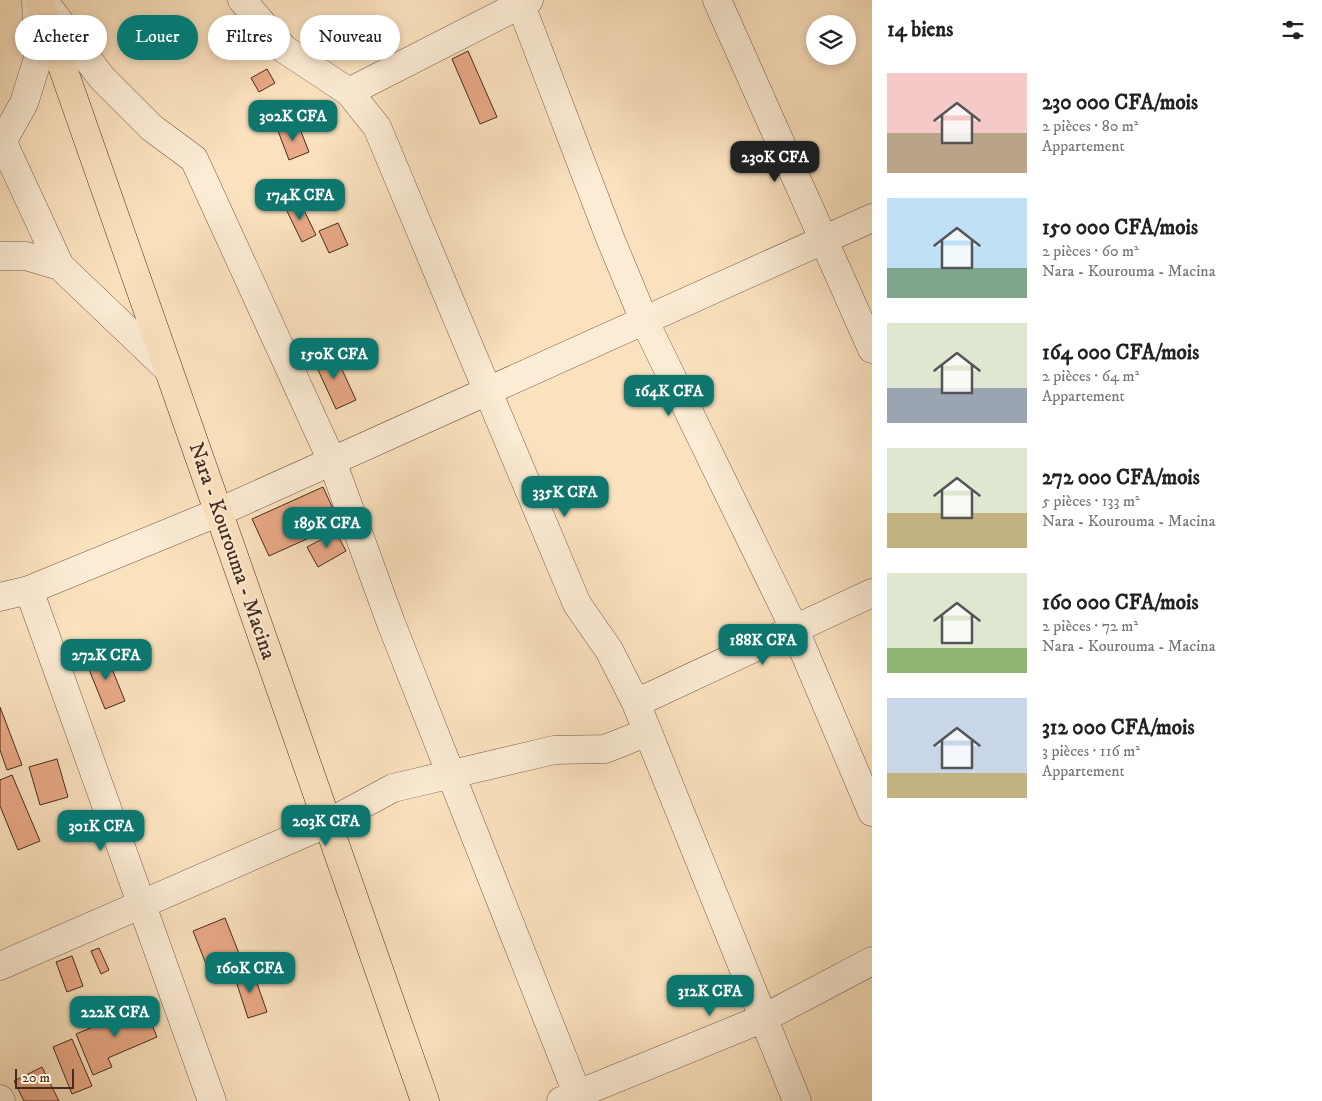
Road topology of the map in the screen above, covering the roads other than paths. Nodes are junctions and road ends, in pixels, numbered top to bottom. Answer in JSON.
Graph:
{"nodes":[{"id":1,"x":39,"y":0,"type":"edge"},
{"id":2,"x":242,"y":0,"type":"edge"},
{"id":3,"x":717,"y":0,"type":"edge"},
{"id":4,"x":523,"y":1,"type":"edge"},
{"id":5,"x":349,"y":92,"type":"junction"},
{"id":6,"x":1,"y":141,"type":"edge"},
{"id":7,"x":872,"y":218,"type":"edge"},
{"id":8,"x":823,"y":239,"type":"junction"},
{"id":9,"x":0,"y":256,"type":"edge"},
{"id":10,"x":60,"y":266,"type":"junction"},
{"id":11,"x":644,"y":320,"type":"junction"},
{"id":12,"x":872,"y":349,"type":"edge"},
{"id":13,"x":168,"y":369,"type":"junction"},
{"id":14,"x":486,"y":391,"type":"junction"},
{"id":15,"x":332,"y":461,"type":"junction"},
{"id":16,"x":219,"y":512,"type":"junction"},
{"id":17,"x":30,"y":590,"type":"junction"},
{"id":18,"x":872,"y":593,"type":"edge"},
{"id":19,"x":0,"y":597,"type":"edge"},
{"id":20,"x":794,"y":628,"type":"junction"},
{"id":21,"x":636,"y":703,"type":"junction"},
{"id":22,"x":648,"y":732,"type":"junction"},
{"id":23,"x":450,"y":773,"type":"junction"},
{"id":24,"x":872,"y":812,"type":"edge"},
{"id":25,"x":328,"y":823,"type":"junction"},
{"id":26,"x":142,"y":904,"type":"junction"},
{"id":27,"x":872,"y":961,"type":"edge"},
{"id":28,"x":0,"y":966,"type":"edge"},
{"id":29,"x":762,"y":1019,"type":"junction"},
{"id":30,"x":573,"y":1099,"type":"edge"},
{"id":31,"x":212,"y":1101,"type":"edge"},
{"id":32,"x":425,"y":1101,"type":"edge"},
{"id":33,"x":797,"y":1101,"type":"edge"}],
"edges":[{"from":1,"to":6,"type":"street"},
{"from":1,"to":13,"type":"main road","name":"Nara - Kourouma - Macina"},
{"from":1,"to":15,"type":"street"},
{"from":2,"to":5,"type":"street"},
{"from":3,"to":8,"type":"street"},
{"from":4,"to":5,"type":"street"},
{"from":4,"to":11,"type":"street"},
{"from":5,"to":14,"type":"street"},
{"from":6,"to":10,"type":"street"},
{"from":7,"to":8,"type":"street"},
{"from":8,"to":11,"type":"street"},
{"from":8,"to":12,"type":"street"},
{"from":9,"to":10,"type":"street"},
{"from":10,"to":13,"type":"street"},
{"from":11,"to":14,"type":"street"},
{"from":11,"to":20,"type":"street"},
{"from":13,"to":16,"type":"main road","name":"Nara - Kourouma - Macina"},
{"from":14,"to":15,"type":"street"},
{"from":14,"to":21,"type":"street"},
{"from":15,"to":16,"type":"street"},
{"from":15,"to":23,"type":"street"},
{"from":16,"to":17,"type":"street"},
{"from":16,"to":25,"type":"main road","name":"Nara - Kourouma - Macina"},
{"from":17,"to":19,"type":"street"},
{"from":17,"to":26,"type":"street"},
{"from":18,"to":20,"type":"street"},
{"from":20,"to":21,"type":"street"},
{"from":20,"to":24,"type":"street"},
{"from":21,"to":22,"type":"street"},
{"from":22,"to":23,"type":"street"},
{"from":22,"to":29,"type":"street"},
{"from":23,"to":25,"type":"street"},
{"from":23,"to":30,"type":"street"},
{"from":25,"to":26,"type":"street"},
{"from":25,"to":32,"type":"main road","name":"Nara - Kourouma - Macina"},
{"from":26,"to":28,"type":"street"},
{"from":26,"to":31,"type":"street"},
{"from":27,"to":29,"type":"street"},
{"from":29,"to":30,"type":"street"},
{"from":29,"to":33,"type":"street"}]}
